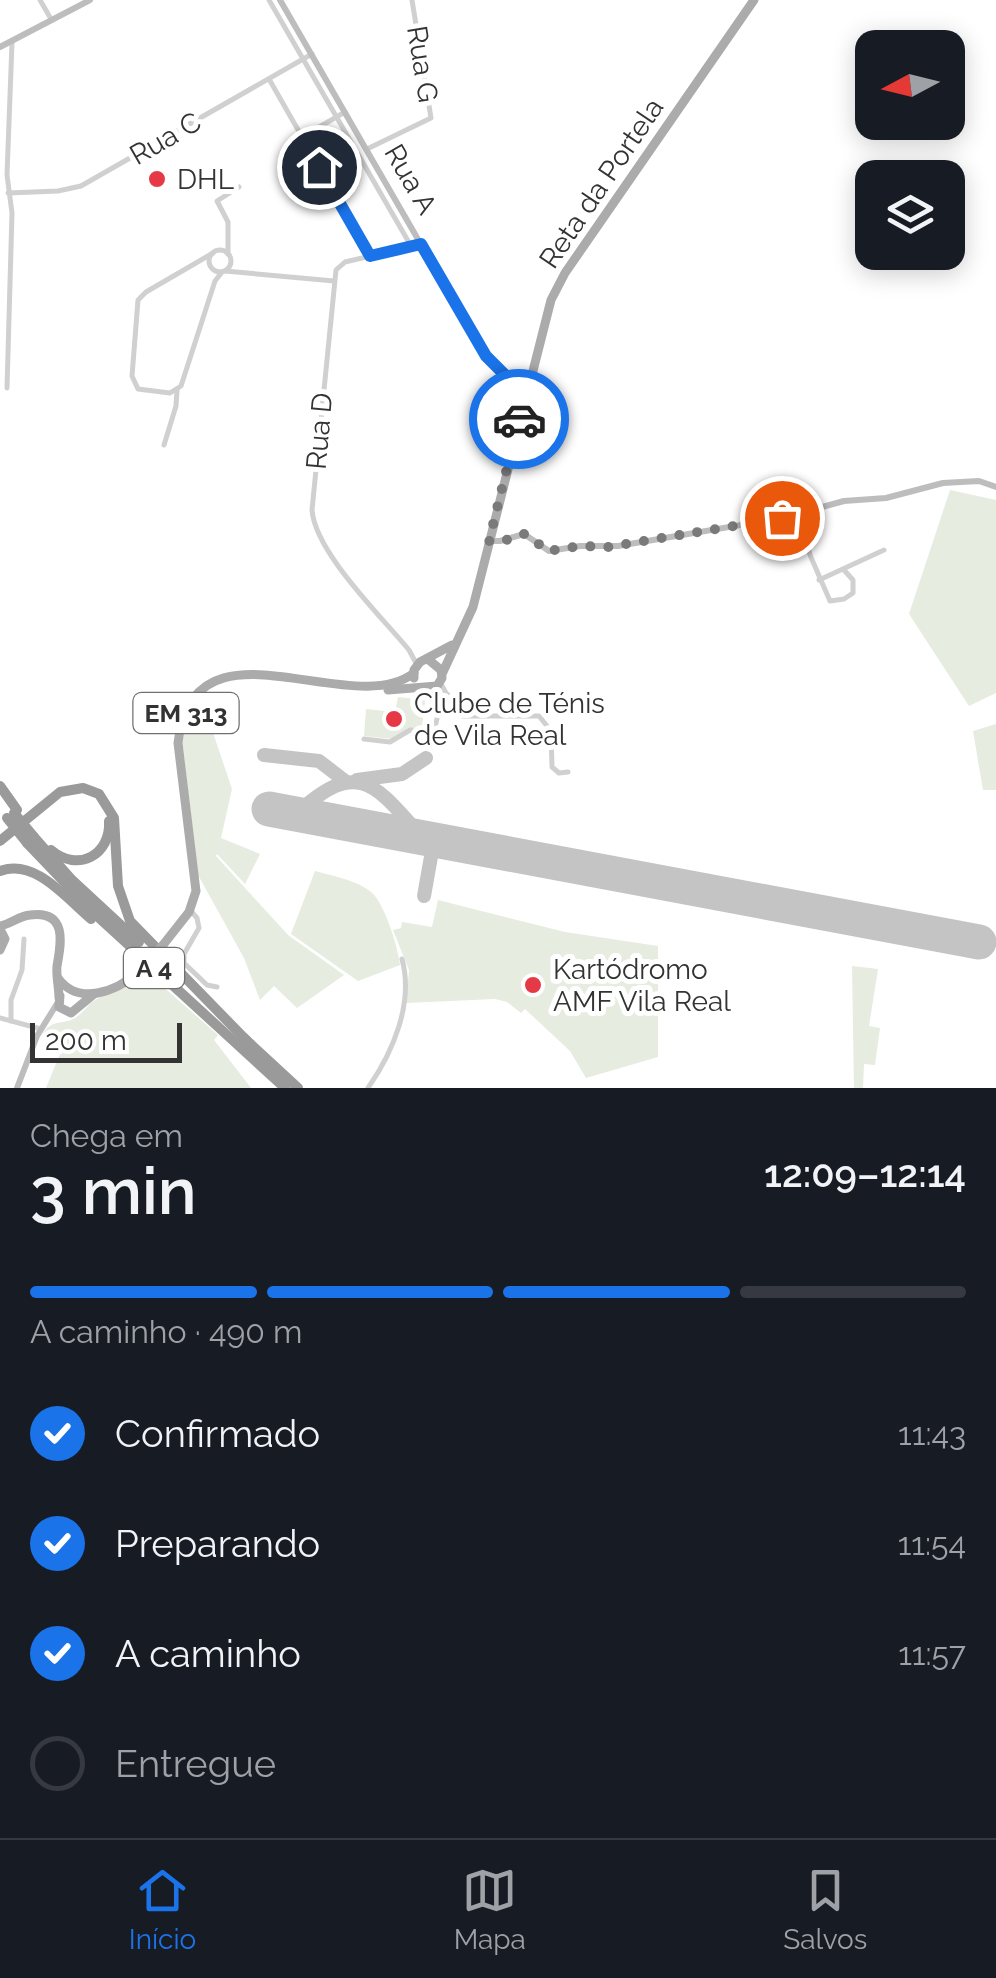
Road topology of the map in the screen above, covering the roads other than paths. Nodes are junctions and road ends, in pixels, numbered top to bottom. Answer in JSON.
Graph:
{"nodes":[{"id":1,"x":40,"y":0,"type":"edge"},
{"id":2,"x":90,"y":0,"type":"edge"},
{"id":3,"x":269,"y":0,"type":"edge"},
{"id":4,"x":280,"y":0,"type":"edge"},
{"id":5,"x":412,"y":0,"type":"edge"},
{"id":6,"x":754,"y":0,"type":"edge"},
{"id":7,"x":53,"y":21,"type":"junction"},
{"id":8,"x":12,"y":43,"type":"junction"},
{"id":9,"x":0,"y":47,"type":"edge"},
{"id":10,"x":312,"y":54,"type":"junction"},
{"id":11,"x":304,"y":60,"type":"junction"},
{"id":12,"x":269,"y":79,"type":"junction"},
{"id":13,"x":345,"y":112,"type":"junction"},
{"id":14,"x":337,"y":117,"type":"junction"},
{"id":15,"x":302,"y":137,"type":"junction"},
{"id":16,"x":368,"y":149,"type":"junction"},
{"id":17,"x":240,"y":187,"type":"dead end"},
{"id":18,"x":8,"y":192,"type":"junction"},
{"id":19,"x":227,"y":241,"type":"junction"},
{"id":20,"x":421,"y":244,"type":"junction"},
{"id":21,"x":411,"y":246,"type":"junction"},
{"id":22,"x":216,"y":252,"type":"junction"},
{"id":23,"x":370,"y":256,"type":"junction"},
{"id":24,"x":230,"y":257,"type":"junction"},
{"id":25,"x":200,"y":261,"type":"junction"},
{"id":26,"x":212,"y":267,"type":"junction"},
{"id":27,"x":246,"y":271,"type":"junction"},
{"id":28,"x":223,"y":272,"type":"junction"},
{"id":29,"x":215,"y":281,"type":"junction"},
{"id":30,"x":334,"y":281,"type":"junction"},
{"id":31,"x":516,"y":383,"type":"junction"},
{"id":32,"x":528,"y":384,"type":"junction"},
{"id":33,"x":7,"y":388,"type":"dead end"},
{"id":34,"x":177,"y":390,"type":"junction"},
{"id":35,"x":522,"y":406,"type":"junction"},
{"id":36,"x":164,"y":445,"type":"dead end"},
{"id":37,"x":996,"y":488,"type":"edge"},
{"id":38,"x":802,"y":514,"type":"junction"},
{"id":39,"x":489,"y":541,"type":"junction"},
{"id":40,"x":884,"y":550,"type":"dead end"},
{"id":41,"x":844,"y":570,"type":"junction"},
{"id":42,"x":820,"y":580,"type":"junction"},
{"id":43,"x":455,"y":643,"type":"junction"},
{"id":44,"x":421,"y":665,"type":"junction"},
{"id":45,"x":441,"y":678,"type":"junction"},
{"id":46,"x":371,"y":686,"type":"junction"},
{"id":47,"x":425,"y":688,"type":"junction"},
{"id":48,"x":442,"y":696,"type":"junction"},
{"id":49,"x":472,"y":716,"type":"junction"},
{"id":50,"x":364,"y":739,"type":"dead end"},
{"id":51,"x":568,"y":772,"type":"dead end"},
{"id":52,"x":0,"y":790,"type":"edge"},
{"id":53,"x":10,"y":812,"type":"edge"},
{"id":54,"x":32,"y":838,"type":"junction"},
{"id":55,"x":0,"y":844,"type":"edge"},
{"id":56,"x":0,"y":871,"type":"edge"},
{"id":57,"x":190,"y":910,"type":"junction"},
{"id":58,"x":4,"y":926,"type":"edge"},
{"id":59,"x":24,"y":939,"type":"dead end"},
{"id":60,"x":2,"y":948,"type":"edge"},
{"id":61,"x":402,"y":959,"type":"dead end"},
{"id":62,"x":58,"y":978,"type":"junction"},
{"id":63,"x":217,"y":987,"type":"dead end"},
{"id":64,"x":73,"y":992,"type":"junction"},
{"id":65,"x":94,"y":994,"type":"junction"},
{"id":66,"x":59,"y":999,"type":"junction"},
{"id":67,"x":80,"y":1004,"type":"junction"},
{"id":68,"x":67,"y":1014,"type":"junction"},
{"id":69,"x":0,"y":1018,"type":"edge"},
{"id":70,"x":11,"y":1021,"type":"junction"},
{"id":71,"x":44,"y":1025,"type":"junction"},
{"id":72,"x":243,"y":1043,"type":"junction"},
{"id":73,"x":18,"y":1088,"type":"edge"},
{"id":74,"x":285,"y":1088,"type":"edge"},
{"id":75,"x":298,"y":1088,"type":"edge"},
{"id":76,"x":368,"y":1088,"type":"edge"}],
"edges":[{"from":1,"to":7,"type":"street"},
{"from":2,"to":7,"type":"street"},
{"from":3,"to":11,"type":"street"},
{"from":4,"to":10,"type":"street","name":"Rua A"},
{"from":5,"to":16,"type":"street","name":"Rua G"},
{"from":6,"to":32,"type":"main road","name":"Reta da Portela"},
{"from":7,"to":8,"type":"street"},
{"from":8,"to":9,"type":"street"},
{"from":8,"to":18,"type":"street"},
{"from":10,"to":11,"type":"street","name":"Rua C"},
{"from":10,"to":13,"type":"street","name":"Rua A"},
{"from":11,"to":12,"type":"street","name":"Rua C"},
{"from":11,"to":14,"type":"street"},
{"from":12,"to":15,"type":"street"},
{"from":12,"to":18,"type":"street","name":"Rua C"},
{"from":13,"to":14,"type":"street"},
{"from":13,"to":16,"type":"street","name":"Rua A"},
{"from":14,"to":15,"type":"street"},
{"from":14,"to":21,"type":"street"},
{"from":15,"to":23,"type":"street"},
{"from":16,"to":20,"type":"street","name":"Rua A"},
{"from":17,"to":19,"type":"street"},
{"from":18,"to":33,"type":"street"},
{"from":19,"to":22,"type":"street"},
{"from":19,"to":24,"type":"street"},
{"from":20,"to":21,"type":"street"},
{"from":20,"to":31,"type":"street","name":"Rua A"},
{"from":21,"to":23,"type":"street"},
{"from":22,"to":24,"type":"street"},
{"from":22,"to":25,"type":"street"},
{"from":22,"to":26,"type":"street"},
{"from":23,"to":30,"type":"street"},
{"from":24,"to":27,"type":"street"},
{"from":24,"to":28,"type":"street"},
{"from":25,"to":26,"type":"street"},
{"from":25,"to":34,"type":"street"},
{"from":26,"to":28,"type":"street"},
{"from":26,"to":29,"type":"street"},
{"from":27,"to":28,"type":"street"},
{"from":27,"to":30,"type":"street"},
{"from":28,"to":29,"type":"street"},
{"from":29,"to":34,"type":"street"},
{"from":30,"to":44,"type":"street","name":"Rua D"},
{"from":31,"to":32,"type":"street"},
{"from":31,"to":35,"type":"street"},
{"from":32,"to":35,"type":"main road","name":"Reta da Portela"},
{"from":34,"to":36,"type":"street"},
{"from":35,"to":39,"type":"main road","name":"Reta da Portela"},
{"from":37,"to":38,"type":"street"},
{"from":38,"to":39,"type":"street"},
{"from":38,"to":42,"type":"street"},
{"from":39,"to":43,"type":"main road","name":"Reta da Portela"},
{"from":40,"to":41,"type":"street"},
{"from":41,"to":42,"type":"street"},
{"from":41,"to":42,"type":"street"},
{"from":43,"to":44,"type":"main road","number":"EM 313"},
{"from":43,"to":45,"type":"main road","name":"Reta da Portela"},
{"from":44,"to":45,"type":"main road"},
{"from":44,"to":46,"type":"main road","number":"EM 313"},
{"from":44,"to":47,"type":"main road"},
{"from":45,"to":47,"type":"main road"},
{"from":45,"to":49,"type":"street"},
{"from":46,"to":47,"type":"main road","number":"EM 313"},
{"from":46,"to":57,"type":"main road","number":"EM 313"},
{"from":47,"to":48,"type":"street"},
{"from":48,"to":49,"type":"street"},
{"from":48,"to":50,"type":"street"},
{"from":49,"to":51,"type":"street"},
{"from":52,"to":53,"type":"highway","number":"A 4"},
{"from":53,"to":54,"type":"highway","number":"A 4","bridge":true},
{"from":54,"to":55,"type":"highway"},
{"from":54,"to":72,"type":"highway","number":"A 4"},
{"from":55,"to":72,"type":"highway"},
{"from":56,"to":72,"type":"highway"},
{"from":57,"to":63,"type":"street"},
{"from":57,"to":65,"type":"main road","bridge":true},
{"from":58,"to":60,"type":"main road"},
{"from":58,"to":62,"type":"main road"},
{"from":59,"to":70,"type":"street"},
{"from":61,"to":76,"type":"street"},
{"from":62,"to":64,"type":"main road"},
{"from":62,"to":66,"type":"main road"},
{"from":64,"to":65,"type":"main road"},
{"from":64,"to":66,"type":"main road"},
{"from":64,"to":67,"type":"main road"},
{"from":65,"to":67,"type":"main road"},
{"from":66,"to":68,"type":"main road"},
{"from":66,"to":71,"type":"street"},
{"from":67,"to":68,"type":"main road"},
{"from":68,"to":71,"type":"street"},
{"from":69,"to":70,"type":"street"},
{"from":70,"to":71,"type":"street"},
{"from":71,"to":73,"type":"street"},
{"from":72,"to":74,"type":"highway","number":"A 4"},
{"from":72,"to":75,"type":"highway","number":"A 4"}]}
